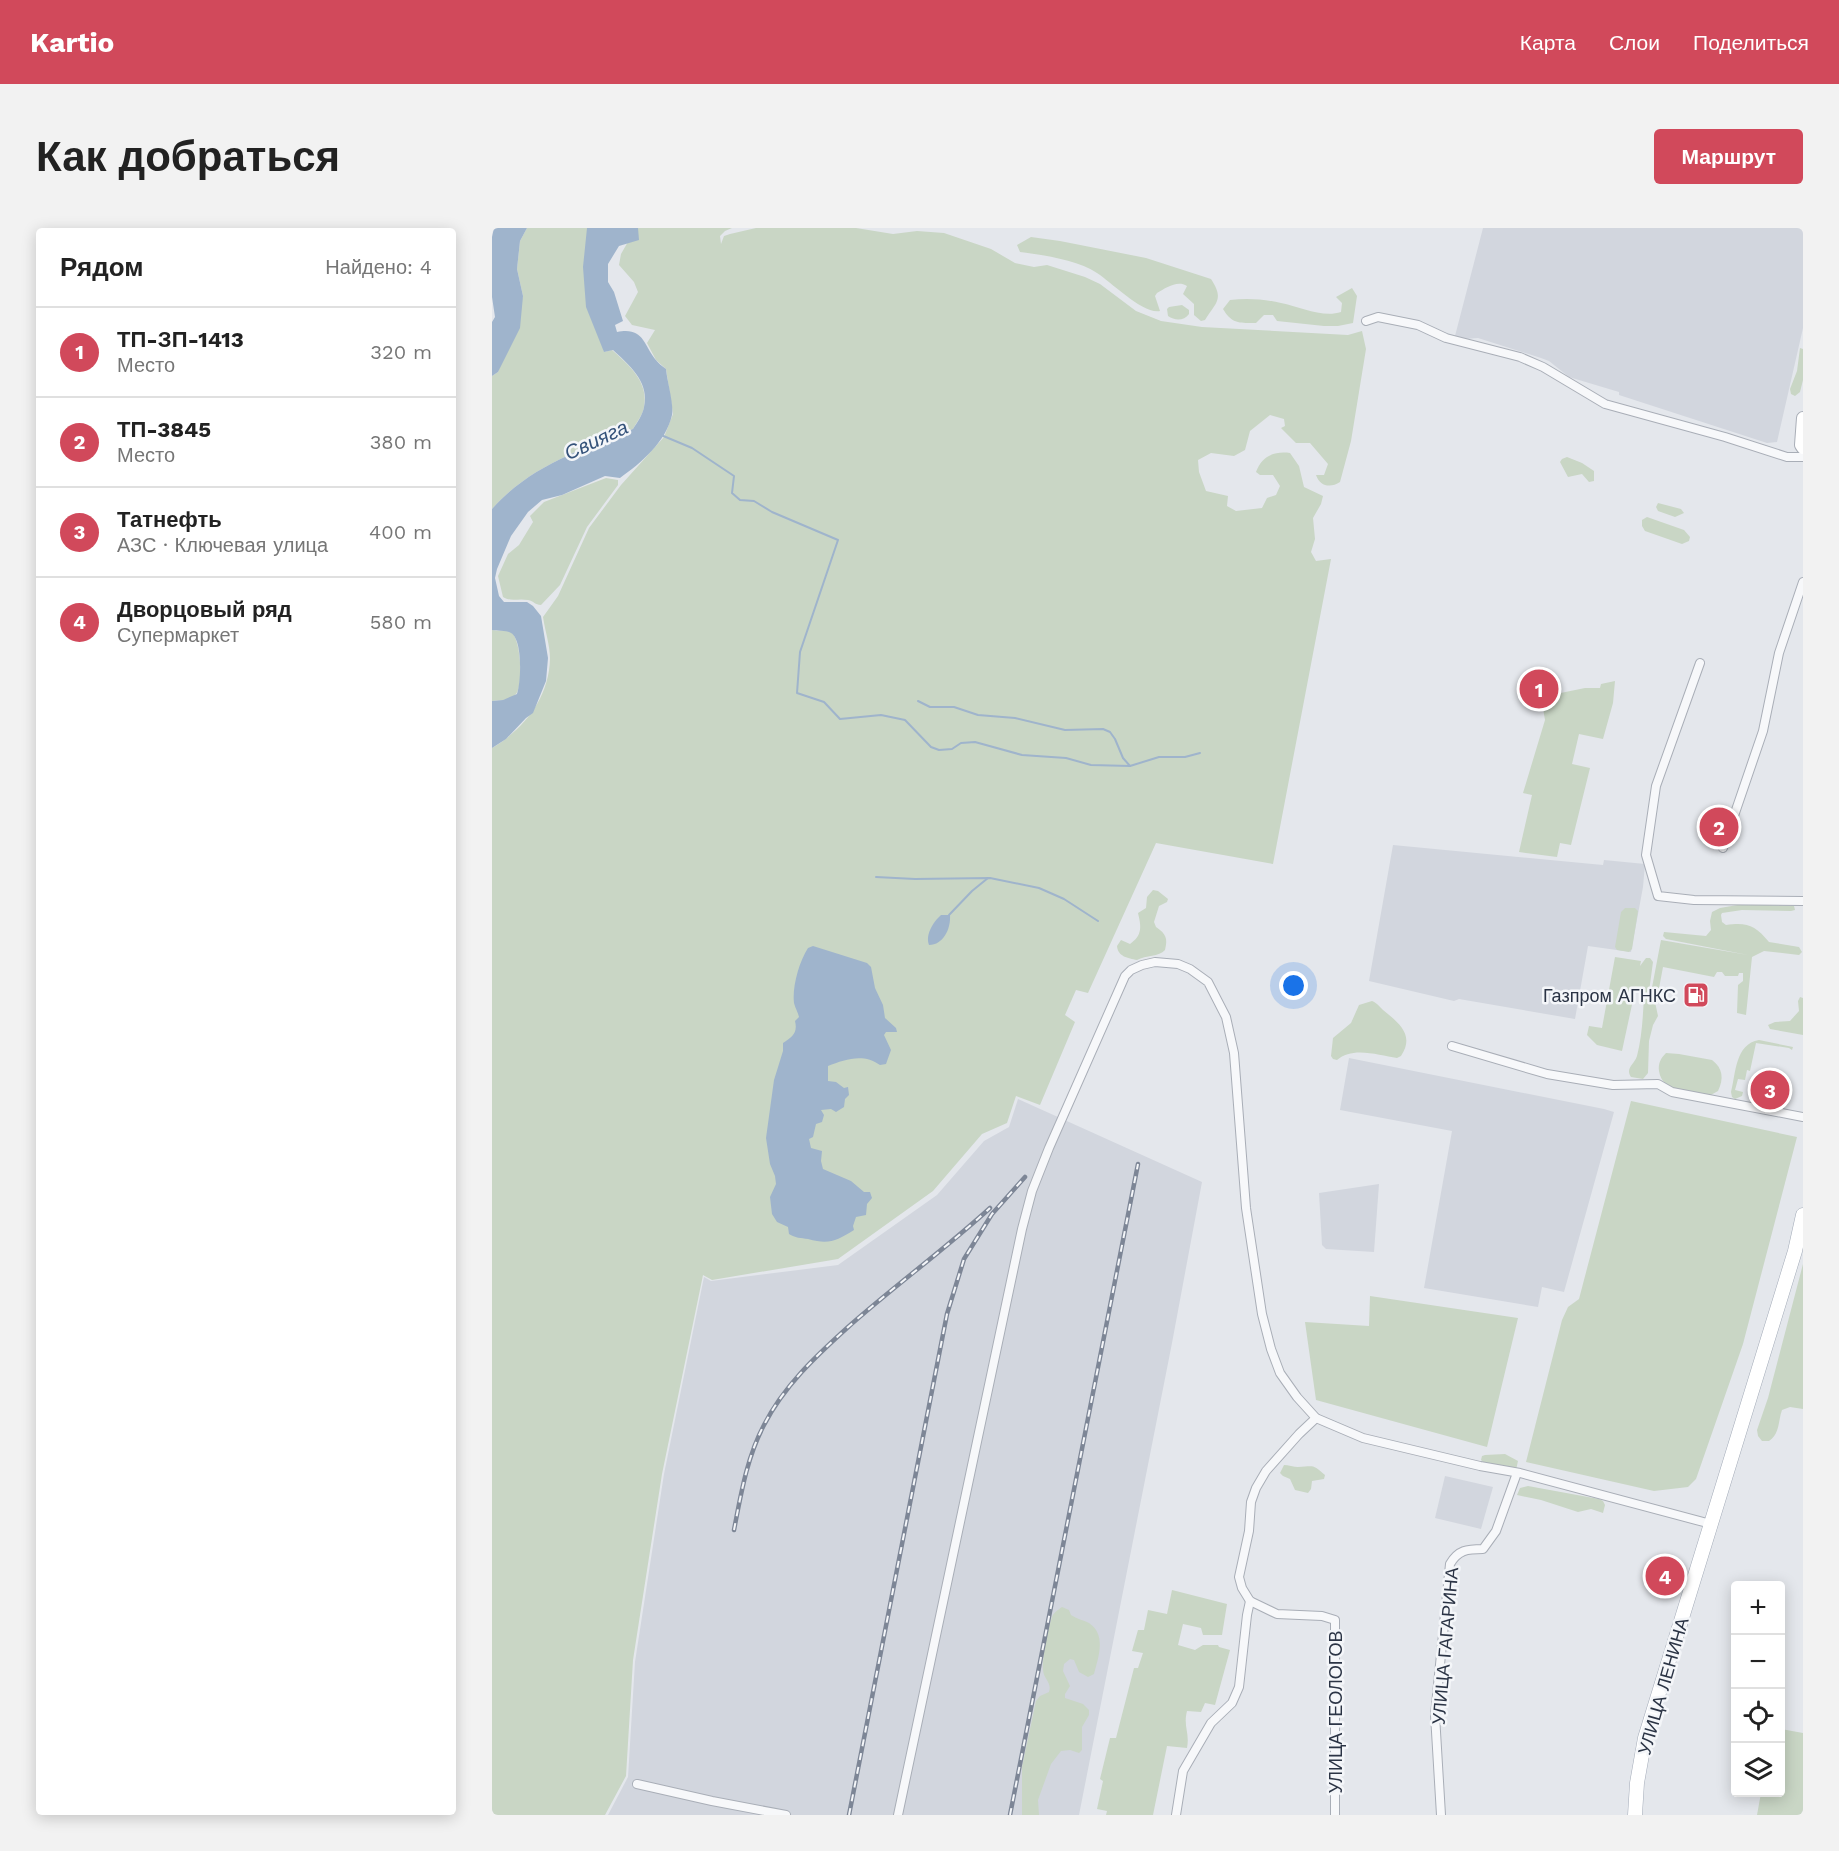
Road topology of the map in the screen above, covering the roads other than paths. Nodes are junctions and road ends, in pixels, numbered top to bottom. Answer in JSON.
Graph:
{"nodes":[{"id":1,"x":1366,"y":321,"type":"dead end"},
{"id":2,"x":1803,"y":418,"type":"edge"},
{"id":3,"x":1803,"y":448,"type":"edge"},
{"id":4,"x":1803,"y":457,"type":"edge"},
{"id":5,"x":1803,"y":582,"type":"edge"},
{"id":6,"x":1700,"y":663,"type":"dead end"},
{"id":7,"x":1723,"y":848,"type":"dead end"},
{"id":8,"x":1803,"y":901,"type":"edge"},
{"id":9,"x":1452,"y":1046,"type":"dead end"},
{"id":10,"x":1803,"y":1117,"type":"edge"},
{"id":11,"x":1803,"y":1215,"type":"edge"},
{"id":12,"x":1316,"y":1418,"type":"junction"},
{"id":13,"x":1517,"y":1473,"type":"junction"},
{"id":14,"x":1711,"y":1524,"type":"junction"},
{"id":15,"x":1250,"y":1601,"type":"junction"},
{"id":16,"x":636,"y":1784,"type":"dead end"},
{"id":17,"x":786,"y":1815,"type":"edge"},
{"id":18,"x":898,"y":1815,"type":"edge"},
{"id":19,"x":1176,"y":1815,"type":"edge"},
{"id":20,"x":1335,"y":1815,"type":"edge"},
{"id":21,"x":1441,"y":1815,"type":"edge"},
{"id":22,"x":1635,"y":1815,"type":"edge"}],
"edges":[{"from":1,"to":4,"type":"street"},
{"from":2,"to":3,"type":"street"},
{"from":5,"to":7,"type":"street"},
{"from":6,"to":8,"type":"street"},
{"from":9,"to":10,"type":"street"},
{"from":11,"to":14,"type":"main road","name":"УЛИЦА ЛЕНИНА"},
{"from":12,"to":13,"type":"street"},
{"from":12,"to":15,"type":"street"},
{"from":12,"to":18,"type":"street"},
{"from":13,"to":14,"type":"street"},
{"from":13,"to":21,"type":"street","name":"УЛИЦА ГАГАРИНА"},
{"from":14,"to":22,"type":"main road","name":"УЛИЦА ЛЕНИНА"},
{"from":15,"to":19,"type":"street"},
{"from":15,"to":20,"type":"street","name":"УЛИЦА ГЕОЛОГОВ"},
{"from":16,"to":17,"type":"street"}]}
